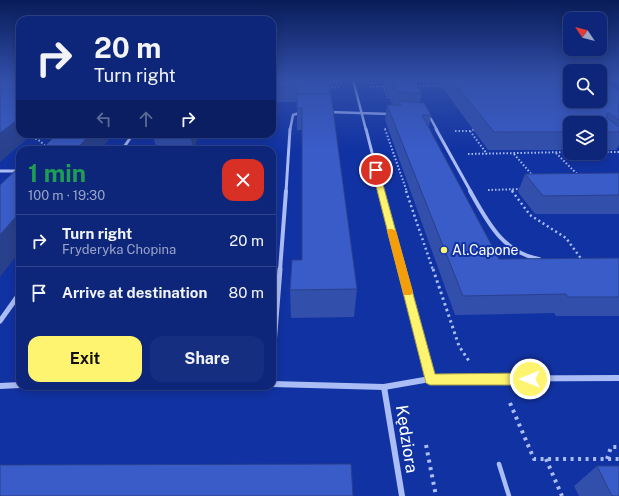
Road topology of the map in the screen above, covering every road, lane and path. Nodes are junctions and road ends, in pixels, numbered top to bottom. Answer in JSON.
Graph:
{"nodes":[{"id":1,"x":358,"y":103,"type":"edge"},
{"id":2,"x":307,"y":112,"type":"edge"},
{"id":3,"x":322,"y":112,"type":"edge"},
{"id":4,"x":360,"y":112,"type":"junction"},
{"id":5,"x":381,"y":114,"type":"junction"},
{"id":6,"x":394,"y":114,"type":"edge"},
{"id":7,"x":421,"y":114,"type":"edge"},
{"id":8,"x":477,"y":129,"type":"edge"},
{"id":9,"x":34,"y":138,"type":"edge"},
{"id":10,"x":45,"y":146,"type":"edge"},
{"id":11,"x":563,"y":152,"type":"edge"},
{"id":12,"x":607,"y":152,"type":"edge"},
{"id":13,"x":619,"y":152,"type":"edge"},
{"id":14,"x":514,"y":153,"type":"junction"},
{"id":15,"x":555,"y":153,"type":"junction"},
{"id":16,"x":450,"y":154,"type":"junction"},
{"id":17,"x":487,"y":154,"type":"junction"},
{"id":18,"x":0,"y":171,"type":"edge"},
{"id":19,"x":16,"y":171,"type":"edge"},
{"id":20,"x":534,"y":177,"type":"edge"},
{"id":21,"x":581,"y":178,"type":"edge"},
{"id":22,"x":512,"y":189,"type":"junction"},
{"id":23,"x":528,"y":189,"type":"edge"},
{"id":24,"x":470,"y":190,"type":"junction"},
{"id":25,"x":543,"y":260,"type":"edge"},
{"id":26,"x":583,"y":262,"type":"edge"},
{"id":27,"x":16,"y":299,"type":"edge"},
{"id":28,"x":0,"y":321,"type":"edge"},
{"id":29,"x":276,"y":322,"type":"edge"},
{"id":30,"x":473,"y":364,"type":"dead end"},
{"id":31,"x":619,"y":378,"type":"edge"},
{"id":32,"x":430,"y":379,"type":"junction"},
{"id":33,"x":276,"y":384,"type":"edge"},
{"id":34,"x":0,"y":386,"type":"edge"},
{"id":35,"x":16,"y":386,"type":"edge"},
{"id":36,"x":384,"y":387,"type":"junction"},
{"id":37,"x":510,"y":403,"type":"dead end"},
{"id":38,"x":426,"y":445,"type":"dead end"},
{"id":39,"x":619,"y":447,"type":"edge"},
{"id":40,"x":546,"y":459,"type":"junction"},
{"id":41,"x":607,"y":459,"type":"junction"},
{"id":42,"x":619,"y":459,"type":"edge"},
{"id":43,"x":498,"y":464,"type":"dead end"},
{"id":44,"x":402,"y":496,"type":"edge"},
{"id":45,"x":436,"y":496,"type":"edge"},
{"id":46,"x":509,"y":496,"type":"edge"},
{"id":47,"x":562,"y":496,"type":"edge"}],
"edges":[{"from":1,"to":4,"type":"street"},
{"from":2,"to":29,"type":"street"},
{"from":3,"to":4,"type":"street"},
{"from":4,"to":5,"type":"street"},
{"from":4,"to":32,"type":"street"},
{"from":5,"to":6,"type":"street"},
{"from":5,"to":30,"type":"path"},
{"from":7,"to":16,"type":"street"},
{"from":8,"to":17,"type":"path"},
{"from":9,"to":10,"type":"path"},
{"from":11,"to":15,"type":"path"},
{"from":12,"to":13,"type":"path"},
{"from":14,"to":15,"type":"path"},
{"from":14,"to":17,"type":"path"},
{"from":14,"to":20,"type":"path"},
{"from":15,"to":21,"type":"path"},
{"from":16,"to":17,"type":"path"},
{"from":16,"to":24,"type":"street"},
{"from":18,"to":19,"type":"street"},
{"from":22,"to":23,"type":"path"},
{"from":22,"to":24,"type":"path"},
{"from":22,"to":26,"type":"path"},
{"from":24,"to":25,"type":"street"},
{"from":27,"to":28,"type":"street"},
{"from":31,"to":32,"type":"street"},
{"from":32,"to":36,"type":"street"},
{"from":33,"to":36,"type":"street"},
{"from":34,"to":35,"type":"street"},
{"from":36,"to":44,"type":"street","name":"Kędziora"},
{"from":37,"to":40,"type":"path"},
{"from":38,"to":45,"type":"path"},
{"from":39,"to":41,"type":"path"},
{"from":40,"to":41,"type":"path"},
{"from":40,"to":47,"type":"path"},
{"from":41,"to":42,"type":"path"},
{"from":43,"to":46,"type":"lane"}]}
